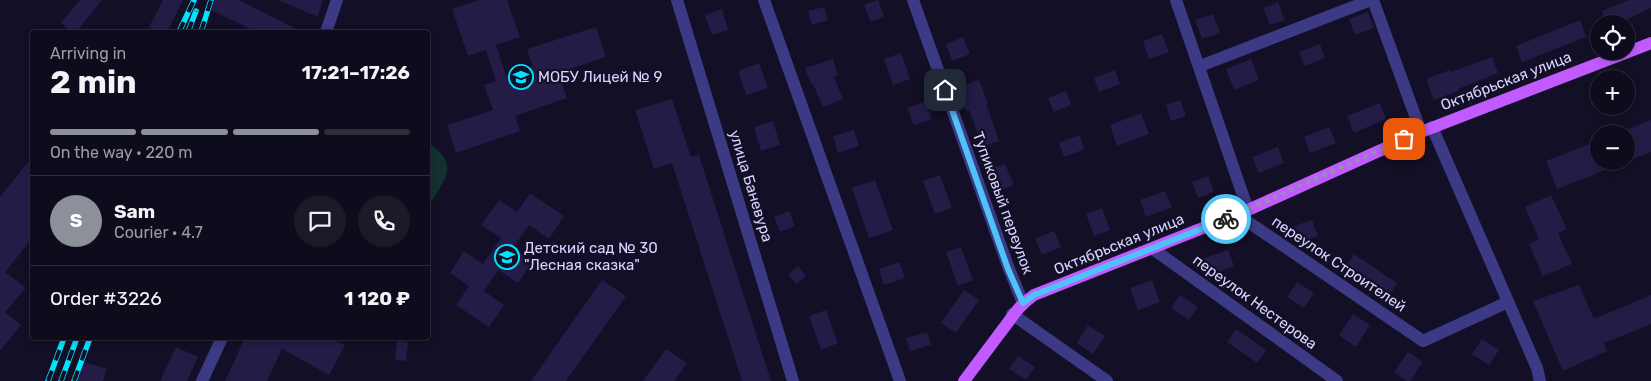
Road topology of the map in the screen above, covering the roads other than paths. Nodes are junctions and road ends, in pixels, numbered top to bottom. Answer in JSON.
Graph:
{"nodes":[{"id":1,"x":337,"y":0,"type":"edge"},
{"id":2,"x":678,"y":0,"type":"edge"},
{"id":3,"x":764,"y":0,"type":"edge"},
{"id":4,"x":913,"y":0,"type":"edge"},
{"id":5,"x":1176,"y":0,"type":"edge"},
{"id":6,"x":1372,"y":0,"type":"edge"},
{"id":7,"x":327,"y":30,"type":"edge"},
{"id":8,"x":1651,"y":43,"type":"edge"},
{"id":9,"x":1200,"y":66,"type":"junction"},
{"id":10,"x":1427,"y":129,"type":"junction"},
{"id":11,"x":1243,"y":212,"type":"junction"},
{"id":12,"x":1153,"y":249,"type":"junction"},
{"id":13,"x":1508,"y":302,"type":"junction"},
{"id":14,"x":1023,"y":303,"type":"junction"},
{"id":15,"x":1012,"y":314,"type":"junction"},
{"id":16,"x":221,"y":340,"type":"edge"},
{"id":17,"x":202,"y":381,"type":"edge"},
{"id":18,"x":793,"y":381,"type":"edge"},
{"id":19,"x":900,"y":381,"type":"edge"},
{"id":20,"x":964,"y":381,"type":"edge"},
{"id":21,"x":1107,"y":381,"type":"edge"},
{"id":22,"x":1337,"y":381,"type":"edge"},
{"id":23,"x":1540,"y":381,"type":"edge"}],
"edges":[{"from":1,"to":7,"type":"street"},
{"from":2,"to":18,"type":"street","name":"улица Баневура"},
{"from":3,"to":19,"type":"street"},
{"from":4,"to":14,"type":"street","name":"Тупиковый переулок"},
{"from":5,"to":9,"type":"street"},
{"from":6,"to":9,"type":"street"},
{"from":6,"to":10,"type":"street"},
{"from":8,"to":10,"type":"main road","name":"Октябрьская улица"},
{"from":9,"to":11,"type":"street"},
{"from":10,"to":11,"type":"main road","name":"Октябрьская улица"},
{"from":10,"to":13,"type":"street"},
{"from":11,"to":12,"type":"main road","name":"Октябрьская улица"},
{"from":11,"to":13,"type":"street","name":"переулок Строителей"},
{"from":12,"to":14,"type":"main road","name":"Октябрьская улица"},
{"from":12,"to":22,"type":"street","name":"переулок Нестерова"},
{"from":13,"to":23,"type":"street"},
{"from":14,"to":15,"type":"main road","name":"Октябрьская улица"},
{"from":15,"to":20,"type":"main road","name":"Октябрьская улица"},
{"from":15,"to":21,"type":"street"},
{"from":16,"to":17,"type":"street"}]}
